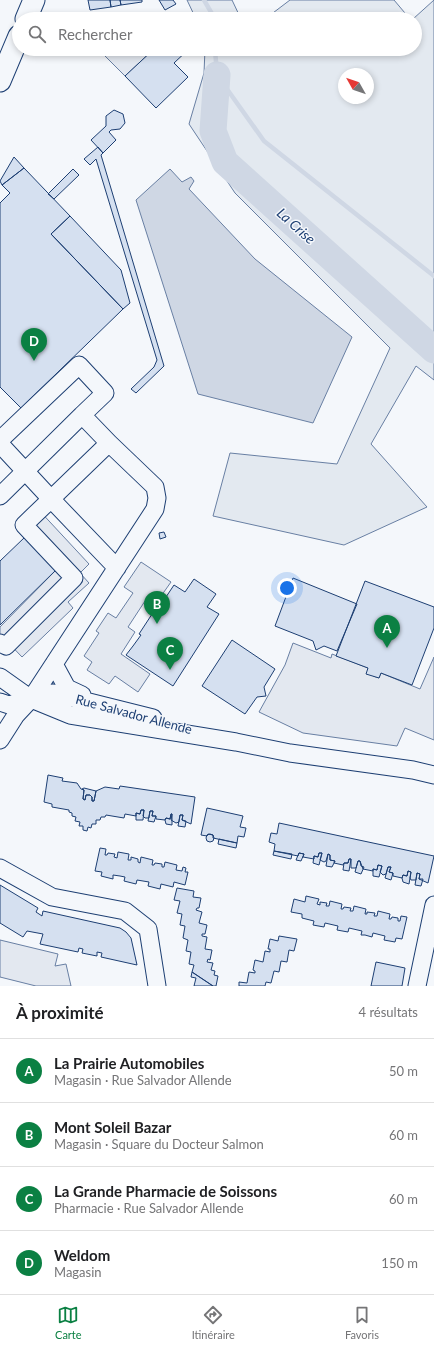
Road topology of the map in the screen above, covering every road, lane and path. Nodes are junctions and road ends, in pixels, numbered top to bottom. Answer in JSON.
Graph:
{"nodes":[{"id":1,"x":34,"y":0,"type":"edge"},
{"id":2,"x":29,"y":12,"type":"edge"},
{"id":3,"x":12,"y":53,"type":"edge"},
{"id":4,"x":0,"y":82,"type":"edge"},
{"id":5,"x":82,"y":415,"type":"junction"},
{"id":6,"x":0,"y":440,"type":"edge"},
{"id":7,"x":109,"y":443,"type":"junction"},
{"id":8,"x":0,"y":444,"type":"edge"},
{"id":9,"x":25,"y":471,"type":"junction"},
{"id":10,"x":0,"y":496,"type":"edge"},
{"id":11,"x":51,"y":499,"type":"junction"},
{"id":12,"x":117,"y":568,"type":"junction"},
{"id":13,"x":0,"y":643,"type":"edge"},
{"id":14,"x":54,"y":664,"type":"junction"},
{"id":15,"x":0,"y":677,"type":"edge"},
{"id":16,"x":31,"y":698,"type":"junction"},
{"id":17,"x":0,"y":702,"type":"edge"},
{"id":18,"x":100,"y":704,"type":"junction"},
{"id":19,"x":1,"y":734,"type":"edge"},
{"id":20,"x":236,"y":742,"type":"junction"},
{"id":21,"x":434,"y":774,"type":"edge"},
{"id":22,"x":0,"y":868,"type":"edge"},
{"id":23,"x":434,"y":905,"type":"edge"},
{"id":24,"x":157,"y":986,"type":"edge"},
{"id":25,"x":417,"y":986,"type":"edge"}],
"edges":[{"from":1,"to":2,"type":"main road"},
{"from":3,"to":4,"type":"main road"},
{"from":5,"to":6,"type":"street"},
{"from":5,"to":7,"type":"street"},
{"from":5,"to":9,"type":"street"},
{"from":7,"to":11,"type":"street"},
{"from":7,"to":12,"type":"street"},
{"from":8,"to":9,"type":"street"},
{"from":9,"to":10,"type":"street"},
{"from":9,"to":11,"type":"street"},
{"from":11,"to":12,"type":"street"},
{"from":11,"to":13,"type":"street"},
{"from":12,"to":14,"type":"street"},
{"from":14,"to":16,"type":"street"},
{"from":14,"to":18,"type":"street"},
{"from":15,"to":16,"type":"street","name":"Rue Salvador Allende"},
{"from":16,"to":17,"type":"street","name":"Rue Salvador Allende"},
{"from":16,"to":18,"type":"street","name":"Rue Salvador Allende"},
{"from":16,"to":19,"type":"street"},
{"from":16,"to":20,"type":"street","name":"Rue Salvador Allende"},
{"from":18,"to":20,"type":"street","name":"Rue Salvador Allende"},
{"from":20,"to":21,"type":"street","name":"Rue Salvador Allende"},
{"from":22,"to":24,"type":"street"},
{"from":23,"to":25,"type":"street"}]}
